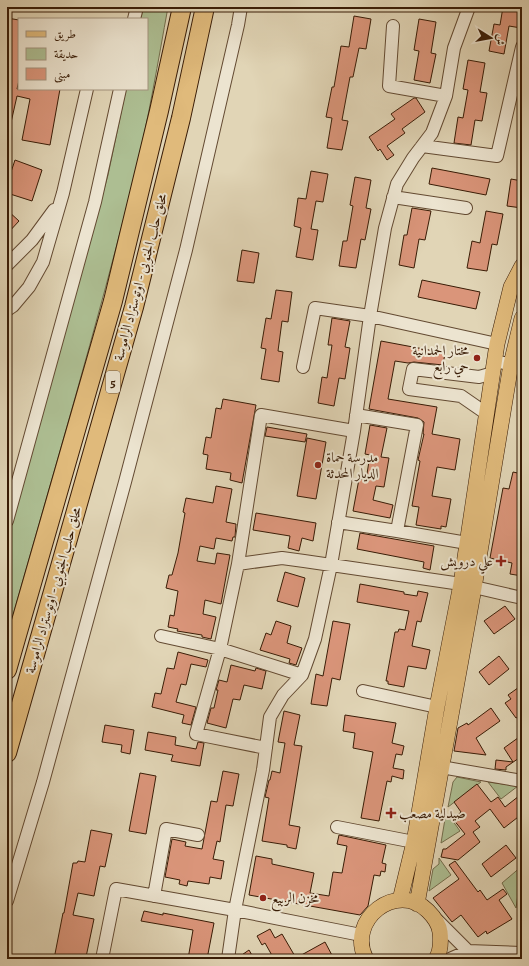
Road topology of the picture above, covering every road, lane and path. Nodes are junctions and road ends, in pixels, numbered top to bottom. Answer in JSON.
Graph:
{"nodes":[{"id":1,"x":137,"y":7,"type":"edge"},
{"id":2,"x":182,"y":7,"type":"edge"},
{"id":3,"x":205,"y":7,"type":"edge"},
{"id":4,"x":241,"y":7,"type":"edge"},
{"id":5,"x":469,"y":7,"type":"edge"},
{"id":6,"x":134,"y":18,"type":"edge"},
{"id":7,"x":393,"y":26,"type":"dead end"},
{"id":8,"x":522,"y":47,"type":"edge"},
{"id":9,"x":87,"y":90,"type":"edge"},
{"id":10,"x":120,"y":90,"type":"edge"},
{"id":11,"x":446,"y":96,"type":"junction"},
{"id":12,"x":422,"y":146,"type":"junction"},
{"id":13,"x":63,"y":193,"type":"junction"},
{"id":14,"x":393,"y":197,"type":"junction"},
{"id":15,"x":466,"y":208,"type":"dead end"},
{"id":16,"x":7,"y":265,"type":"edge"},
{"id":17,"x":522,"y":266,"type":"edge"},
{"id":18,"x":7,"y":310,"type":"edge"},
{"id":19,"x":370,"y":316,"type":"junction"},
{"id":20,"x":522,"y":318,"type":"edge"},
{"id":21,"x":497,"y":344,"type":"junction"},
{"id":22,"x":517,"y":365,"type":"edge"},
{"id":23,"x":303,"y":367,"type":"dead end"},
{"id":24,"x":494,"y":367,"type":"junction"},
{"id":25,"x":487,"y":414,"type":"junction"},
{"id":26,"x":356,"y":415,"type":"junction"},
{"id":27,"x":354,"y":431,"type":"junction"},
{"id":28,"x":7,"y":521,"type":"edge"},
{"id":29,"x":338,"y":522,"type":"junction"},
{"id":30,"x":397,"y":531,"type":"junction"},
{"id":31,"x":467,"y":543,"type":"junction"},
{"id":32,"x":238,"y":564,"type":"junction"},
{"id":33,"x":331,"y":565,"type":"junction"},
{"id":34,"x":468,"y":586,"type":"junction"},
{"id":35,"x":522,"y":598,"type":"edge"},
{"id":36,"x":161,"y":636,"type":"dead end"},
{"id":37,"x":220,"y":649,"type":"junction"},
{"id":38,"x":7,"y":670,"type":"edge"},
{"id":39,"x":302,"y":675,"type":"junction"},
{"id":40,"x":363,"y":691,"type":"dead end"},
{"id":41,"x":437,"y":707,"type":"junction"},
{"id":42,"x":266,"y":748,"type":"junction"},
{"id":43,"x":7,"y":753,"type":"edge"},
{"id":44,"x":441,"y":767,"type":"junction"},
{"id":45,"x":522,"y":780,"type":"edge"},
{"id":46,"x":337,"y":827,"type":"dead end"},
{"id":47,"x":198,"y":835,"type":"dead end"},
{"id":48,"x":414,"y":842,"type":"junction"},
{"id":49,"x":154,"y":896,"type":"junction"},
{"id":50,"x":400,"y":900,"type":"junction"},
{"id":51,"x":7,"y":901,"type":"edge"},
{"id":52,"x":417,"y":904,"type":"junction"},
{"id":53,"x":235,"y":910,"type":"junction"},
{"id":54,"x":433,"y":916,"type":"junction"},
{"id":55,"x":361,"y":935,"type":"junction"},
{"id":56,"x":521,"y":952,"type":"edge"},
{"id":57,"x":471,"y":955,"type":"edge"},
{"id":58,"x":102,"y":959,"type":"edge"},
{"id":59,"x":228,"y":959,"type":"edge"},
{"id":60,"x":366,"y":959,"type":"edge"},
{"id":61,"x":436,"y":959,"type":"edge"},
{"id":62,"x":450,"y":959,"type":"edge"}],
"edges":[{"from":1,"to":6,"type":"street"},
{"from":2,"to":38,"type":"highway","name":"محلق حلب الجنوبي - اوتوستراد الراموسة","number":"5"},
{"from":3,"to":43,"type":"highway","name":"محلق حلب الجنوبي - اوتوستراد الراموسة","number":"5"},
{"from":4,"to":51,"type":"street"},
{"from":5,"to":11,"type":"street"},
{"from":7,"to":11,"type":"street"},
{"from":8,"to":12,"type":"street"},
{"from":9,"to":13,"type":"street"},
{"from":10,"to":28,"type":"street"},
{"from":11,"to":12,"type":"street"},
{"from":12,"to":14,"type":"street"},
{"from":13,"to":16,"type":"street"},
{"from":13,"to":18,"type":"street"},
{"from":14,"to":15,"type":"street"},
{"from":14,"to":19,"type":"street"},
{"from":17,"to":21,"type":"main road"},
{"from":19,"to":21,"type":"street"},
{"from":19,"to":23,"type":"street"},
{"from":19,"to":26,"type":"street"},
{"from":20,"to":22,"type":"main road"},
{"from":21,"to":24,"type":"main road"},
{"from":22,"to":24,"type":"street"},
{"from":22,"to":34,"type":"main road"},
{"from":24,"to":25,"type":"main road"},
{"from":24,"to":25,"type":"street"},
{"from":25,"to":31,"type":"main road"},
{"from":26,"to":27,"type":"street"},
{"from":26,"to":30,"type":"street"},
{"from":27,"to":29,"type":"street"},
{"from":27,"to":32,"type":"street"},
{"from":29,"to":30,"type":"street"},
{"from":29,"to":33,"type":"street"},
{"from":30,"to":31,"type":"street"},
{"from":31,"to":34,"type":"main road"},
{"from":32,"to":33,"type":"street"},
{"from":32,"to":37,"type":"street"},
{"from":33,"to":34,"type":"street"},
{"from":33,"to":39,"type":"street"},
{"from":34,"to":35,"type":"street"},
{"from":34,"to":41,"type":"main road"},
{"from":34,"to":44,"type":"main road"},
{"from":36,"to":37,"type":"street"},
{"from":37,"to":39,"type":"street"},
{"from":37,"to":42,"type":"street"},
{"from":39,"to":42,"type":"street"},
{"from":40,"to":41,"type":"street"},
{"from":41,"to":48,"type":"main road"},
{"from":42,"to":53,"type":"street"},
{"from":44,"to":45,"type":"street"},
{"from":44,"to":52,"type":"main road"},
{"from":46,"to":48,"type":"street"},
{"from":47,"to":49,"type":"street"},
{"from":48,"to":50,"type":"main road"},
{"from":49,"to":53,"type":"street"},
{"from":49,"to":58,"type":"street"},
{"from":50,"to":52,"type":"main road"},
{"from":50,"to":55,"type":"main road"},
{"from":52,"to":54,"type":"main road"},
{"from":53,"to":55,"type":"street"},
{"from":53,"to":59,"type":"street"},
{"from":54,"to":57,"type":"street"},
{"from":54,"to":61,"type":"main road"},
{"from":55,"to":60,"type":"main road"},
{"from":56,"to":57,"type":"street"},
{"from":57,"to":62,"type":"street"}]}
